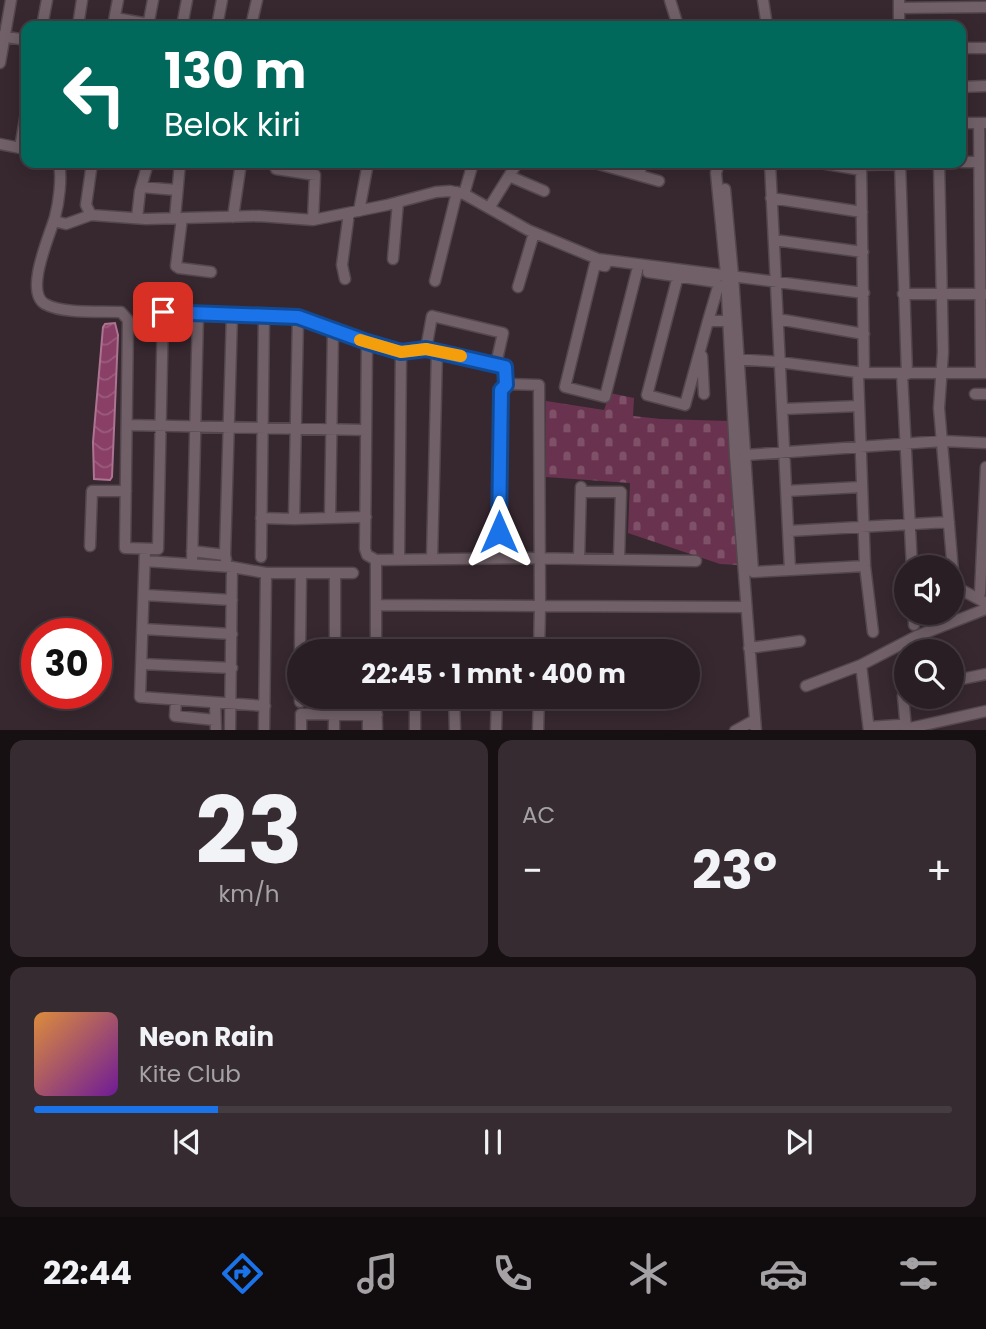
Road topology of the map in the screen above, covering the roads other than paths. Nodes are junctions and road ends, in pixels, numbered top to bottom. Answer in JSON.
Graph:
{"nodes":[{"id":1,"x":11,"y":0,"type":"edge"},
{"id":2,"x":47,"y":0,"type":"edge"},
{"id":3,"x":82,"y":0,"type":"edge"},
{"id":4,"x":118,"y":0,"type":"edge"},
{"id":5,"x":153,"y":0,"type":"edge"},
{"id":6,"x":187,"y":0,"type":"edge"},
{"id":7,"x":222,"y":0,"type":"edge"},
{"id":8,"x":257,"y":0,"type":"edge"},
{"id":9,"x":670,"y":0,"type":"edge"},
{"id":10,"x":763,"y":0,"type":"edge"},
{"id":11,"x":899,"y":4,"type":"edge"},
{"id":12,"x":986,"y":7,"type":"edge"},
{"id":13,"x":43,"y":21,"type":"edge"},
{"id":14,"x":79,"y":21,"type":"edge"},
{"id":15,"x":114,"y":21,"type":"edge"},
{"id":16,"x":149,"y":21,"type":"edge"},
{"id":17,"x":183,"y":21,"type":"edge"},
{"id":18,"x":218,"y":21,"type":"edge"},
{"id":19,"x":252,"y":21,"type":"edge"},
{"id":20,"x":676,"y":21,"type":"edge"},
{"id":21,"x":766,"y":21,"type":"edge"},
{"id":22,"x":2,"y":36,"type":"edge"},
{"id":23,"x":21,"y":39,"type":"edge"},
{"id":24,"x":966,"y":48,"type":"edge"},
{"id":25,"x":986,"y":48,"type":"edge"},
{"id":26,"x":0,"y":63,"type":"edge"},
{"id":27,"x":986,"y":86,"type":"edge"},
{"id":28,"x":966,"y":87,"type":"edge"},
{"id":29,"x":983,"y":123,"type":"edge"},
{"id":30,"x":21,"y":142,"type":"edge"},
{"id":31,"x":0,"y":144,"type":"edge"},
{"id":32,"x":966,"y":162,"type":"edge"},
{"id":33,"x":978,"y":162,"type":"junction"},
{"id":34,"x":60,"y":168,"type":"edge"},
{"id":35,"x":91,"y":168,"type":"edge"},
{"id":36,"x":147,"y":168,"type":"edge"},
{"id":37,"x":179,"y":168,"type":"edge"},
{"id":38,"x":240,"y":168,"type":"edge"},
{"id":39,"x":276,"y":168,"type":"edge"},
{"id":40,"x":367,"y":168,"type":"edge"},
{"id":41,"x":472,"y":168,"type":"edge"},
{"id":42,"x":514,"y":168,"type":"edge"},
{"id":43,"x":620,"y":168,"type":"edge"},
{"id":44,"x":641,"y":168,"type":"edge"},
{"id":45,"x":721,"y":168,"type":"edge"},
{"id":46,"x":770,"y":168,"type":"edge"},
{"id":47,"x":861,"y":168,"type":"edge"},
{"id":48,"x":900,"y":168,"type":"edge"},
{"id":49,"x":939,"y":168,"type":"edge"},
{"id":50,"x":639,"y":175,"type":"junction"},
{"id":51,"x":509,"y":176,"type":"junction"},
{"id":52,"x":659,"y":181,"type":"dead end"},
{"id":53,"x":141,"y":187,"type":"junction"},
{"id":54,"x":177,"y":190,"type":"junction"},
{"id":55,"x":544,"y":191,"type":"dead end"},
{"id":56,"x":461,"y":193,"type":"junction"},
{"id":57,"x":771,"y":198,"type":"junction"},
{"id":58,"x":398,"y":202,"type":"junction"},
{"id":59,"x":488,"y":208,"type":"junction"},
{"id":60,"x":354,"y":212,"type":"junction"},
{"id":61,"x":862,"y":212,"type":"junction"},
{"id":62,"x":91,"y":215,"type":"junction"},
{"id":63,"x":982,"y":215,"type":"edge"},
{"id":64,"x":233,"y":217,"type":"junction"},
{"id":65,"x":136,"y":218,"type":"junction"},
{"id":66,"x":178,"y":218,"type":"junction"},
{"id":67,"x":313,"y":220,"type":"junction"},
{"id":68,"x":54,"y":221,"type":"junction"},
{"id":69,"x":534,"y":233,"type":"junction"},
{"id":70,"x":774,"y":240,"type":"junction"},
{"id":71,"x":863,"y":252,"type":"junction"},
{"id":72,"x":983,"y":254,"type":"edge"},
{"id":73,"x":393,"y":259,"type":"dead end"},
{"id":74,"x":637,"y":271,"type":"junction"},
{"id":75,"x":211,"y":272,"type":"dead end"},
{"id":76,"x":730,"y":275,"type":"junction"},
{"id":77,"x":678,"y":276,"type":"junction"},
{"id":78,"x":345,"y":279,"type":"dead end"},
{"id":79,"x":435,"y":281,"type":"dead end"},
{"id":80,"x":775,"y":281,"type":"junction"},
{"id":81,"x":518,"y":287,"type":"dead end"},
{"id":82,"x":864,"y":293,"type":"junction"},
{"id":83,"x":943,"y":294,"type":"junction"},
{"id":84,"x":984,"y":294,"type":"edge"},
{"id":85,"x":903,"y":295,"type":"junction"},
{"id":86,"x":198,"y":313,"type":"junction"},
{"id":87,"x":232,"y":314,"type":"junction"},
{"id":88,"x":264,"y":315,"type":"junction"},
{"id":89,"x":298,"y":317,"type":"junction"},
{"id":90,"x":778,"y":319,"type":"junction"},
{"id":91,"x":708,"y":321,"type":"junction"},
{"id":92,"x":728,"y":321,"type":"junction"},
{"id":93,"x":333,"y":330,"type":"junction"},
{"id":94,"x":984,"y":333,"type":"edge"},
{"id":95,"x":864,"y":334,"type":"junction"},
{"id":96,"x":367,"y":342,"type":"junction"},
{"id":97,"x":701,"y":344,"type":"junction"},
{"id":98,"x":432,"y":350,"type":"junction"},
{"id":99,"x":401,"y":352,"type":"junction"},
{"id":100,"x":734,"y":359,"type":"junction"},
{"id":101,"x":779,"y":362,"type":"junction"},
{"id":102,"x":496,"y":364,"type":"junction"},
{"id":103,"x":984,"y":372,"type":"edge"},
{"id":104,"x":861,"y":373,"type":"junction"},
{"id":105,"x":940,"y":373,"type":"junction"},
{"id":106,"x":904,"y":374,"type":"junction"},
{"id":107,"x":506,"y":385,"type":"junction"},
{"id":108,"x":704,"y":394,"type":"dead end"},
{"id":109,"x":975,"y":394,"type":"dead end"},
{"id":110,"x":986,"y":394,"type":"edge"},
{"id":111,"x":859,"y":406,"type":"junction"},
{"id":112,"x":783,"y":409,"type":"junction"},
{"id":113,"x":127,"y":425,"type":"junction"},
{"id":114,"x":160,"y":426,"type":"junction"},
{"id":115,"x":195,"y":426,"type":"junction"},
{"id":116,"x":229,"y":427,"type":"junction"},
{"id":117,"x":263,"y":427,"type":"junction"},
{"id":118,"x":296,"y":428,"type":"junction"},
{"id":119,"x":330,"y":429,"type":"junction"},
{"id":120,"x":366,"y":430,"type":"junction"},
{"id":121,"x":943,"y":441,"type":"junction"},
{"id":122,"x":986,"y":443,"type":"edge"},
{"id":123,"x":906,"y":444,"type":"junction"},
{"id":124,"x":861,"y":447,"type":"junction"},
{"id":125,"x":786,"y":452,"type":"junction"},
{"id":126,"x":746,"y":454,"type":"junction"},
{"id":127,"x":986,"y":467,"type":"edge"},
{"id":128,"x":861,"y":487,"type":"junction"},
{"id":129,"x":126,"y":491,"type":"junction"},
{"id":130,"x":786,"y":491,"type":"junction"},
{"id":131,"x":366,"y":517,"type":"junction"},
{"id":132,"x":261,"y":518,"type":"junction"},
{"id":133,"x":330,"y":518,"type":"junction"},
{"id":134,"x":295,"y":519,"type":"junction"},
{"id":135,"x":949,"y":522,"type":"junction"},
{"id":136,"x":910,"y":524,"type":"junction"},
{"id":137,"x":864,"y":526,"type":"junction"},
{"id":138,"x":789,"y":531,"type":"junction"},
{"id":139,"x":90,"y":546,"type":"dead end"},
{"id":140,"x":145,"y":549,"type":"junction"},
{"id":141,"x":192,"y":551,"type":"junction"},
{"id":142,"x":225,"y":555,"type":"junction"},
{"id":143,"x":911,"y":555,"type":"edge"},
{"id":144,"x":261,"y":557,"type":"dead end"},
{"id":145,"x":399,"y":558,"type":"junction"},
{"id":146,"x":432,"y":558,"type":"junction"},
{"id":147,"x":499,"y":558,"type":"junction"},
{"id":148,"x":540,"y":558,"type":"junction"},
{"id":149,"x":619,"y":558,"type":"junction"},
{"id":150,"x":579,"y":559,"type":"junction"},
{"id":151,"x":376,"y":560,"type":"junction"},
{"id":152,"x":145,"y":561,"type":"junction"},
{"id":153,"x":696,"y":561,"type":"dead end"},
{"id":154,"x":192,"y":564,"type":"junction"},
{"id":155,"x":865,"y":566,"type":"junction"},
{"id":156,"x":230,"y":567,"type":"junction"},
{"id":157,"x":790,"y":570,"type":"junction"},
{"id":158,"x":267,"y":573,"type":"junction"},
{"id":159,"x":301,"y":573,"type":"junction"},
{"id":160,"x":335,"y":573,"type":"junction"},
{"id":161,"x":353,"y":573,"type":"dead end"},
{"id":162,"x":979,"y":593,"type":"dead end"},
{"id":163,"x":144,"y":595,"type":"junction"},
{"id":164,"x":232,"y":600,"type":"junction"},
{"id":165,"x":986,"y":603,"type":"edge"},
{"id":166,"x":376,"y":604,"type":"junction"},
{"id":167,"x":540,"y":606,"type":"junction"},
{"id":168,"x":746,"y":607,"type":"junction"},
{"id":169,"x":986,"y":609,"type":"edge"},
{"id":170,"x":143,"y":629,"type":"junction"},
{"id":171,"x":873,"y":632,"type":"dead end"},
{"id":172,"x":232,"y":634,"type":"junction"},
{"id":173,"x":300,"y":639,"type":"edge"},
{"id":174,"x":335,"y":639,"type":"edge"},
{"id":175,"x":375,"y":639,"type":"edge"},
{"id":176,"x":540,"y":639,"type":"edge"},
{"id":177,"x":800,"y":641,"type":"dead end"},
{"id":178,"x":749,"y":648,"type":"junction"},
{"id":179,"x":142,"y":664,"type":"junction"},
{"id":180,"x":861,"y":665,"type":"junction"},
{"id":181,"x":232,"y":668,"type":"junction"},
{"id":182,"x":986,"y":674,"type":"edge"},
{"id":183,"x":964,"y":679,"type":"edge"},
{"id":184,"x":806,"y":686,"type":"dead end"},
{"id":185,"x":176,"y":700,"type":"junction"},
{"id":186,"x":215,"y":702,"type":"junction"},
{"id":187,"x":231,"y":704,"type":"junction"},
{"id":188,"x":265,"y":706,"type":"junction"},
{"id":189,"x":320,"y":709,"type":"edge"},
{"id":190,"x":335,"y":709,"type":"edge"},
{"id":191,"x":350,"y":709,"type":"edge"},
{"id":192,"x":373,"y":709,"type":"edge"},
{"id":193,"x":415,"y":709,"type":"edge"},
{"id":194,"x":454,"y":709,"type":"edge"},
{"id":195,"x":497,"y":709,"type":"edge"},
{"id":196,"x":539,"y":709,"type":"edge"},
{"id":197,"x":904,"y":709,"type":"edge"},
{"id":198,"x":986,"y":711,"type":"edge"},
{"id":199,"x":372,"y":715,"type":"junction"},
{"id":200,"x":216,"y":725,"type":"edge"},
{"id":201,"x":756,"y":725,"type":"edge"},
{"id":202,"x":899,"y":726,"type":"dead end"},
{"id":203,"x":869,"y":729,"type":"edge"},
{"id":204,"x":230,"y":730,"type":"edge"},
{"id":205,"x":264,"y":730,"type":"edge"},
{"id":206,"x":300,"y":730,"type":"edge"},
{"id":207,"x":334,"y":730,"type":"edge"},
{"id":208,"x":368,"y":730,"type":"edge"},
{"id":209,"x":377,"y":730,"type":"edge"},
{"id":210,"x":415,"y":730,"type":"edge"},
{"id":211,"x":455,"y":730,"type":"edge"},
{"id":212,"x":496,"y":730,"type":"edge"},
{"id":213,"x":538,"y":730,"type":"edge"},
{"id":214,"x":735,"y":730,"type":"edge"}],
"edges":[{"from":1,"to":22,"type":"street"},
{"from":2,"to":13,"type":"street"},
{"from":3,"to":14,"type":"street"},
{"from":4,"to":15,"type":"street"},
{"from":5,"to":16,"type":"street"},
{"from":6,"to":17,"type":"street"},
{"from":7,"to":18,"type":"street"},
{"from":8,"to":19,"type":"street"},
{"from":9,"to":20,"type":"street"},
{"from":10,"to":21,"type":"street"},
{"from":11,"to":12,"type":"street"},
{"from":22,"to":23,"type":"street"},
{"from":22,"to":26,"type":"street"},
{"from":24,"to":25,"type":"street"},
{"from":27,"to":28,"type":"street"},
{"from":29,"to":33,"type":"street"},
{"from":30,"to":31,"type":"street"},
{"from":32,"to":33,"type":"street"},
{"from":33,"to":63,"type":"street"},
{"from":34,"to":68,"type":"street"},
{"from":35,"to":62,"type":"street"},
{"from":36,"to":53,"type":"street"},
{"from":37,"to":54,"type":"street"},
{"from":38,"to":64,"type":"street"},
{"from":39,"to":67,"type":"street"},
{"from":40,"to":60,"type":"street"},
{"from":41,"to":56,"type":"street"},
{"from":42,"to":51,"type":"street"},
{"from":43,"to":50,"type":"street"},
{"from":44,"to":50,"type":"street"},
{"from":45,"to":76,"type":"street"},
{"from":46,"to":57,"type":"street"},
{"from":47,"to":61,"type":"street"},
{"from":48,"to":85,"type":"street"},
{"from":49,"to":83,"type":"street"},
{"from":50,"to":52,"type":"street"},
{"from":51,"to":55,"type":"street"},
{"from":51,"to":59,"type":"street"},
{"from":53,"to":54,"type":"street"},
{"from":53,"to":65,"type":"street"},
{"from":54,"to":66,"type":"street"},
{"from":56,"to":58,"type":"street"},
{"from":56,"to":59,"type":"street"},
{"from":56,"to":79,"type":"street"},
{"from":57,"to":61,"type":"street"},
{"from":57,"to":70,"type":"street"},
{"from":58,"to":60,"type":"street"},
{"from":58,"to":73,"type":"street"},
{"from":59,"to":69,"type":"street"},
{"from":60,"to":67,"type":"street"},
{"from":60,"to":78,"type":"street"},
{"from":61,"to":71,"type":"street"},
{"from":62,"to":65,"type":"street"},
{"from":62,"to":68,"type":"street"},
{"from":63,"to":72,"type":"street"},
{"from":64,"to":66,"type":"street"},
{"from":64,"to":67,"type":"street"},
{"from":65,"to":66,"type":"street"},
{"from":66,"to":75,"type":"street"},
{"from":68,"to":113,"type":"street"},
{"from":69,"to":76,"type":"street"},
{"from":69,"to":81,"type":"street"},
{"from":70,"to":71,"type":"street"},
{"from":70,"to":80,"type":"street"},
{"from":71,"to":82,"type":"street"},
{"from":72,"to":84,"type":"street"},
{"from":74,"to":74,"type":"street"},
{"from":74,"to":77,"type":"street"},
{"from":76,"to":80,"type":"street"},
{"from":76,"to":92,"type":"street"},
{"from":76,"to":100,"type":"street"},
{"from":77,"to":91,"type":"street"},
{"from":77,"to":97,"type":"street"},
{"from":80,"to":82,"type":"street"},
{"from":80,"to":90,"type":"street"},
{"from":82,"to":95,"type":"street"},
{"from":83,"to":84,"type":"street"},
{"from":83,"to":85,"type":"street"},
{"from":83,"to":105,"type":"street"},
{"from":84,"to":94,"type":"street"},
{"from":85,"to":106,"type":"street"},
{"from":86,"to":87,"type":"street"},
{"from":86,"to":114,"type":"street"},
{"from":86,"to":115,"type":"street"},
{"from":87,"to":88,"type":"street"},
{"from":87,"to":116,"type":"street"},
{"from":88,"to":89,"type":"street"},
{"from":88,"to":117,"type":"street"},
{"from":89,"to":93,"type":"street"},
{"from":89,"to":118,"type":"street"},
{"from":90,"to":95,"type":"street"},
{"from":90,"to":101,"type":"street"},
{"from":91,"to":92,"type":"street"},
{"from":91,"to":97,"type":"street"},
{"from":92,"to":100,"type":"street"},
{"from":93,"to":96,"type":"street"},
{"from":93,"to":119,"type":"street"},
{"from":94,"to":103,"type":"street"},
{"from":95,"to":104,"type":"street"},
{"from":96,"to":99,"type":"street"},
{"from":96,"to":120,"type":"street"},
{"from":97,"to":108,"type":"street"},
{"from":98,"to":99,"type":"street"},
{"from":98,"to":102,"type":"street"},
{"from":98,"to":102,"type":"street"},
{"from":98,"to":146,"type":"street"},
{"from":99,"to":145,"type":"street"},
{"from":100,"to":101,"type":"street"},
{"from":100,"to":126,"type":"street"},
{"from":100,"to":168,"type":"street"},
{"from":101,"to":104,"type":"street"},
{"from":101,"to":112,"type":"street"},
{"from":102,"to":107,"type":"street"},
{"from":103,"to":105,"type":"street"},
{"from":104,"to":106,"type":"street"},
{"from":104,"to":111,"type":"street"},
{"from":105,"to":106,"type":"street"},
{"from":105,"to":121,"type":"street"},
{"from":106,"to":123,"type":"street"},
{"from":107,"to":147,"type":"street"},
{"from":107,"to":148,"type":"street"},
{"from":109,"to":110,"type":"street"},
{"from":111,"to":112,"type":"street"},
{"from":111,"to":124,"type":"street"},
{"from":112,"to":125,"type":"street"},
{"from":113,"to":114,"type":"street"},
{"from":113,"to":129,"type":"street"},
{"from":114,"to":115,"type":"street"},
{"from":114,"to":140,"type":"street"},
{"from":115,"to":116,"type":"street"},
{"from":115,"to":141,"type":"street"},
{"from":116,"to":117,"type":"street"},
{"from":116,"to":142,"type":"street"},
{"from":117,"to":118,"type":"street"},
{"from":117,"to":132,"type":"street"},
{"from":118,"to":119,"type":"street"},
{"from":118,"to":134,"type":"street"},
{"from":119,"to":120,"type":"street"},
{"from":119,"to":133,"type":"street"},
{"from":120,"to":131,"type":"street"},
{"from":121,"to":122,"type":"street"},
{"from":121,"to":123,"type":"street"},
{"from":121,"to":135,"type":"street"},
{"from":123,"to":124,"type":"street"},
{"from":123,"to":136,"type":"street"},
{"from":124,"to":125,"type":"street"},
{"from":124,"to":128,"type":"street"},
{"from":125,"to":126,"type":"street"},
{"from":125,"to":130,"type":"street"},
{"from":126,"to":157,"type":"street"},
{"from":127,"to":162,"type":"street"},
{"from":128,"to":130,"type":"street"},
{"from":128,"to":137,"type":"street"},
{"from":129,"to":139,"type":"street"},
{"from":129,"to":140,"type":"street"},
{"from":130,"to":138,"type":"street"},
{"from":131,"to":133,"type":"street"},
{"from":131,"to":151,"type":"street"},
{"from":132,"to":134,"type":"street"},
{"from":132,"to":144,"type":"street"},
{"from":133,"to":134,"type":"street"},
{"from":135,"to":136,"type":"street"},
{"from":135,"to":165,"type":"street"},
{"from":136,"to":137,"type":"street"},
{"from":136,"to":143,"type":"street"},
{"from":137,"to":138,"type":"street"},
{"from":137,"to":155,"type":"street"},
{"from":138,"to":157,"type":"street"},
{"from":140,"to":152,"type":"street"},
{"from":141,"to":142,"type":"street"},
{"from":141,"to":154,"type":"street"},
{"from":142,"to":156,"type":"street"},
{"from":145,"to":146,"type":"street"},
{"from":145,"to":151,"type":"street"},
{"from":146,"to":147,"type":"street"},
{"from":147,"to":148,"type":"street"},
{"from":148,"to":150,"type":"street"},
{"from":148,"to":167,"type":"street"},
{"from":149,"to":150,"type":"street"},
{"from":149,"to":150,"type":"street"},
{"from":149,"to":153,"type":"street"},
{"from":151,"to":166,"type":"street"},
{"from":152,"to":154,"type":"street"},
{"from":152,"to":163,"type":"street"},
{"from":154,"to":156,"type":"street"},
{"from":155,"to":157,"type":"street"},
{"from":155,"to":171,"type":"street"},
{"from":156,"to":158,"type":"street"},
{"from":156,"to":164,"type":"street"},
{"from":158,"to":159,"type":"street"},
{"from":158,"to":188,"type":"street"},
{"from":159,"to":160,"type":"street"},
{"from":159,"to":173,"type":"street"},
{"from":160,"to":161,"type":"street"},
{"from":160,"to":174,"type":"street"},
{"from":163,"to":164,"type":"street"},
{"from":163,"to":170,"type":"street"},
{"from":164,"to":172,"type":"street"},
{"from":166,"to":167,"type":"street"},
{"from":166,"to":175,"type":"street"},
{"from":167,"to":168,"type":"street"},
{"from":167,"to":176,"type":"street"},
{"from":168,"to":178,"type":"street"},
{"from":169,"to":180,"type":"street"},
{"from":170,"to":172,"type":"street"},
{"from":170,"to":179,"type":"street"},
{"from":172,"to":181,"type":"street"},
{"from":177,"to":178,"type":"street"},
{"from":178,"to":201,"type":"street"},
{"from":179,"to":181,"type":"street"},
{"from":179,"to":185,"type":"street"},
{"from":180,"to":184,"type":"street"},
{"from":180,"to":203,"type":"street"},
{"from":181,"to":187,"type":"street"},
{"from":182,"to":183,"type":"street"},
{"from":185,"to":186,"type":"street"},
{"from":185,"to":200,"type":"street"},
{"from":186,"to":187,"type":"street"},
{"from":186,"to":200,"type":"street"},
{"from":187,"to":188,"type":"street"},
{"from":187,"to":204,"type":"street"},
{"from":188,"to":205,"type":"street"},
{"from":189,"to":206,"type":"street"},
{"from":190,"to":207,"type":"street"},
{"from":191,"to":199,"type":"street"},
{"from":192,"to":199,"type":"street"},
{"from":193,"to":210,"type":"street"},
{"from":194,"to":211,"type":"street"},
{"from":195,"to":212,"type":"street"},
{"from":196,"to":213,"type":"street"},
{"from":197,"to":198,"type":"street"},
{"from":199,"to":208,"type":"street"},
{"from":199,"to":209,"type":"street"},
{"from":201,"to":214,"type":"street"},
{"from":202,"to":203,"type":"street"}]}
